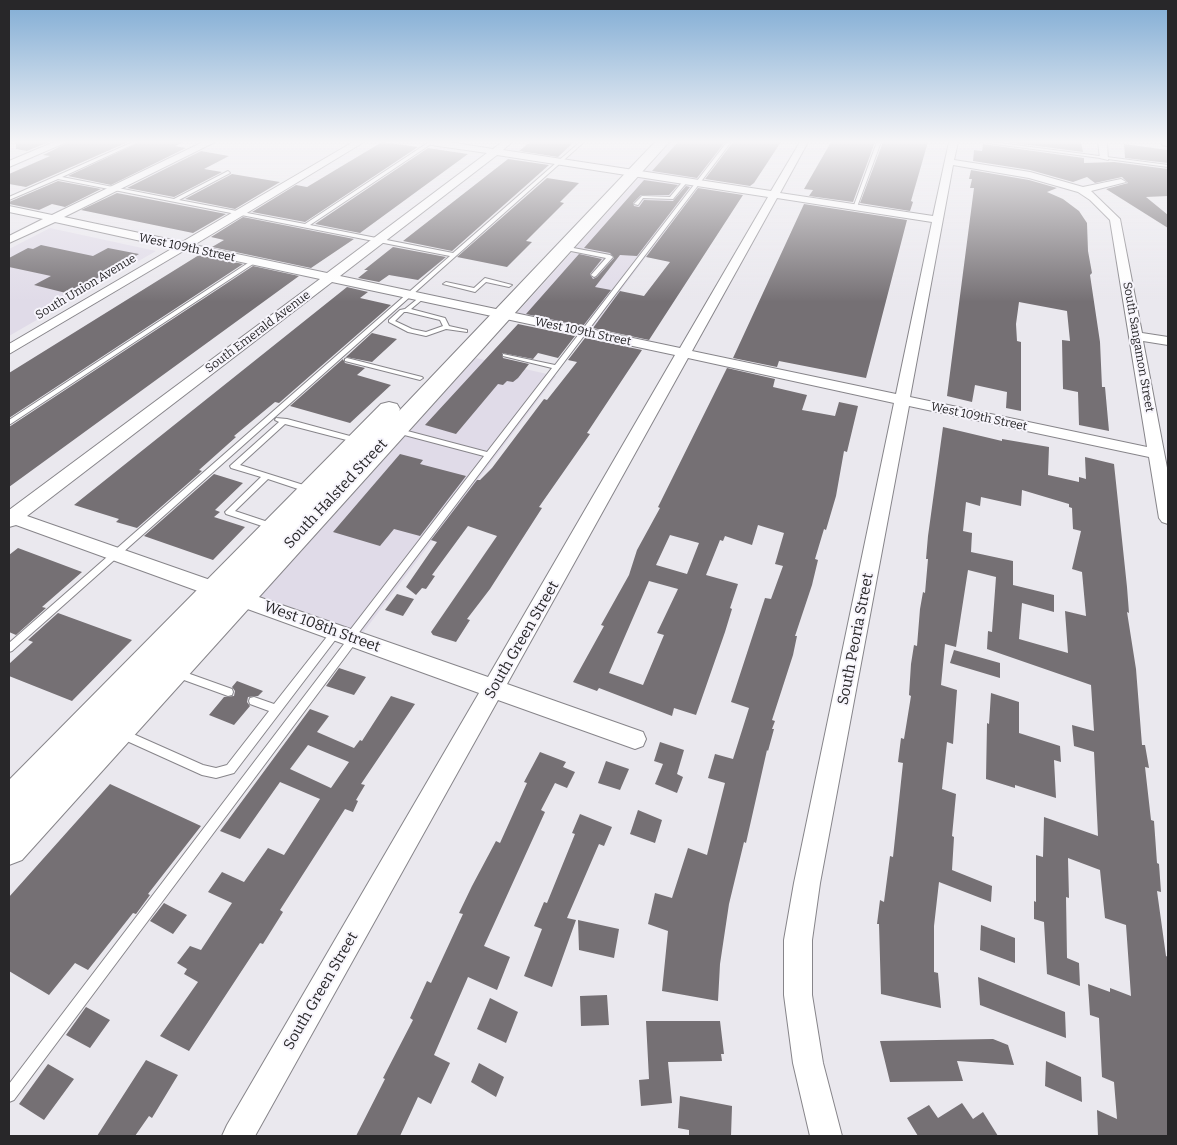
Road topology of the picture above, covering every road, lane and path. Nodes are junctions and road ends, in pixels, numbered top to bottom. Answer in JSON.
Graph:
{"nodes":[{"id":1,"x":100,"y":195,"type":"edge"},
{"id":2,"x":152,"y":195,"type":"edge"},
{"id":3,"x":184,"y":195,"type":"edge"},
{"id":4,"x":269,"y":195,"type":"edge"},
{"id":5,"x":352,"y":195,"type":"edge"},
{"id":6,"x":438,"y":195,"type":"edge"},
{"id":7,"x":521,"y":195,"type":"edge"},
{"id":8,"x":602,"y":195,"type":"edge"},
{"id":9,"x":607,"y":195,"type":"edge"},
{"id":10,"x":673,"y":195,"type":"edge"},
{"id":11,"x":688,"y":195,"type":"edge"},
{"id":12,"x":774,"y":195,"type":"edge"},
{"id":13,"x":777,"y":195,"type":"edge"},
{"id":14,"x":860,"y":195,"type":"edge"},
{"id":15,"x":943,"y":195,"type":"edge"},
{"id":16,"x":1089,"y":195,"type":"edge"},
{"id":17,"x":175,"y":200,"type":"junction"},
{"id":18,"x":636,"y":204,"type":"dead end"},
{"id":19,"x":856,"y":207,"type":"junction"},
{"id":20,"x":9,"y":209,"type":"edge"},
{"id":21,"x":240,"y":213,"type":"junction"},
{"id":22,"x":52,"y":219,"type":"junction"},
{"id":23,"x":938,"y":220,"type":"junction"},
{"id":24,"x":306,"y":226,"type":"junction"},
{"id":25,"x":9,"y":240,"type":"edge"},
{"id":26,"x":379,"y":240,"type":"junction"},
{"id":27,"x":182,"y":247,"type":"junction"},
{"id":28,"x":563,"y":248,"type":"junction"},
{"id":29,"x":454,"y":255,"type":"junction"},
{"id":30,"x":253,"y":262,"type":"junction"},
{"id":31,"x":594,"y":275,"type":"dead end"},
{"id":32,"x":329,"y":278,"type":"junction"},
{"id":33,"x":446,"y":284,"type":"dead end"},
{"id":34,"x":509,"y":285,"type":"junction"},
{"id":35,"x":408,"y":295,"type":"junction"},
{"id":36,"x":421,"y":298,"type":"junction"},
{"id":37,"x":407,"y":310,"type":"junction"},
{"id":38,"x":492,"y":313,"type":"junction"},
{"id":39,"x":456,"y":329,"type":"junction"},
{"id":40,"x":583,"y":333,"type":"junction"},
{"id":41,"x":1136,"y":336,"type":"junction"},
{"id":42,"x":1168,"y":341,"type":"edge"},
{"id":43,"x":9,"y":350,"type":"edge"},
{"id":44,"x":684,"y":354,"type":"junction"},
{"id":45,"x":505,"y":355,"type":"dead end"},
{"id":46,"x":347,"y":360,"type":"dead end"},
{"id":47,"x":557,"y":367,"type":"junction"},
{"id":48,"x":420,"y":378,"type":"junction"},
{"id":49,"x":903,"y":400,"type":"junction"},
{"id":50,"x":270,"y":417,"type":"junction"},
{"id":51,"x":284,"y":421,"type":"junction"},
{"id":52,"x":9,"y":423,"type":"edge"},
{"id":53,"x":396,"y":430,"type":"junction"},
{"id":54,"x":358,"y":441,"type":"junction"},
{"id":55,"x":1157,"y":454,"type":"junction"},
{"id":56,"x":490,"y":455,"type":"junction"},
{"id":57,"x":267,"y":476,"type":"junction"},
{"id":58,"x":311,"y":490,"type":"junction"},
{"id":59,"x":10,"y":518,"type":"edge"},
{"id":60,"x":1168,"y":518,"type":"edge"},
{"id":61,"x":275,"y":527,"type":"junction"},
{"id":62,"x":116,"y":554,"type":"junction"},
{"id":63,"x":228,"y":593,"type":"junction"},
{"id":64,"x":347,"y":636,"type":"junction"},
{"id":65,"x":9,"y":648,"type":"edge"},
{"id":66,"x":171,"y":672,"type":"junction"},
{"id":67,"x":494,"y":688,"type":"junction"},
{"id":68,"x":228,"y":692,"type":"dead end"},
{"id":69,"x":254,"y":701,"type":"dead end"},
{"id":70,"x":277,"y":709,"type":"junction"},
{"id":71,"x":116,"y":731,"type":"junction"},
{"id":72,"x":635,"y":739,"type":"dead end"},
{"id":73,"x":9,"y":804,"type":"edge"},
{"id":74,"x":9,"y":847,"type":"edge"},
{"id":75,"x":9,"y":1095,"type":"edge"},
{"id":76,"x":238,"y":1136,"type":"edge"},
{"id":77,"x":826,"y":1136,"type":"edge"}],
"edges":[{"from":1,"to":22,"type":"street"},
{"from":2,"to":17,"type":"lane"},
{"from":3,"to":17,"type":"lane"},
{"from":4,"to":21,"type":"street","name":"South Union Avenue"},
{"from":5,"to":24,"type":"lane"},
{"from":6,"to":26,"type":"street","name":"South Emerald Avenue"},
{"from":7,"to":29,"type":"lane"},
{"from":8,"to":34,"type":"main road","name":"South Halsted Street"},
{"from":9,"to":28,"type":"main road","name":"South Halsted Street"},
{"from":10,"to":18,"type":"lane"},
{"from":11,"to":40,"type":"lane"},
{"from":12,"to":44,"type":"street","name":"South Green Street"},
{"from":13,"to":19,"type":"street"},
{"from":14,"to":19,"type":"lane"},
{"from":15,"to":23,"type":"street","name":"South Peoria Street"},
{"from":16,"to":41,"type":"street","name":"South Sangamon Street"},
{"from":17,"to":21,"type":"lane"},
{"from":19,"to":23,"type":"street"},
{"from":20,"to":22,"type":"street","name":"West 109th Street"},
{"from":21,"to":24,"type":"lane"},
{"from":21,"to":27,"type":"street","name":"South Union Avenue"},
{"from":22,"to":25,"type":"street"},
{"from":22,"to":27,"type":"street","name":"West 109th Street"},
{"from":23,"to":49,"type":"street","name":"South Peoria Street"},
{"from":24,"to":26,"type":"lane"},
{"from":26,"to":29,"type":"lane"},
{"from":26,"to":32,"type":"street","name":"South Emerald Avenue"},
{"from":27,"to":30,"type":"street","name":"West 109th Street"},
{"from":27,"to":43,"type":"street","name":"South Union Avenue"},
{"from":28,"to":31,"type":"lane"},
{"from":28,"to":38,"type":"main road","name":"South Halsted Street"},
{"from":29,"to":35,"type":"lane"},
{"from":30,"to":32,"type":"street","name":"West 109th Street"},
{"from":30,"to":52,"type":"lane"},
{"from":32,"to":35,"type":"street","name":"West 109th Street"},
{"from":32,"to":59,"type":"street","name":"South Emerald Avenue"},
{"from":33,"to":34,"type":"lane"},
{"from":34,"to":38,"type":"main road","name":"South Halsted Street"},
{"from":35,"to":36,"type":"street","name":"West 109th Street"},
{"from":35,"to":50,"type":"lane"},
{"from":36,"to":37,"type":"lane"},
{"from":36,"to":38,"type":"street","name":"West 109th Street"},
{"from":37,"to":39,"type":"lane"},
{"from":37,"to":39,"type":"lane"},
{"from":38,"to":39,"type":"main road","name":"South Halsted Street"},
{"from":38,"to":40,"type":"street","name":"West 109th Street"},
{"from":38,"to":53,"type":"main road","name":"South Halsted Street"},
{"from":39,"to":48,"type":"main road","name":"South Halsted Street"},
{"from":40,"to":44,"type":"street","name":"West 109th Street"},
{"from":40,"to":47,"type":"lane"},
{"from":41,"to":42,"type":"street"},
{"from":41,"to":55,"type":"street","name":"South Sangamon Street"},
{"from":44,"to":49,"type":"street","name":"West 109th Street"},
{"from":44,"to":67,"type":"street","name":"South Green Street"},
{"from":45,"to":47,"type":"lane"},
{"from":46,"to":48,"type":"lane"},
{"from":47,"to":56,"type":"lane"},
{"from":48,"to":54,"type":"main road","name":"South Halsted Street"},
{"from":49,"to":55,"type":"street","name":"West 109th Street"},
{"from":49,"to":77,"type":"street","name":"South Peoria Street"},
{"from":50,"to":51,"type":"lane"},
{"from":50,"to":62,"type":"lane"},
{"from":51,"to":54,"type":"lane"},
{"from":51,"to":57,"type":"lane"},
{"from":53,"to":56,"type":"lane"},
{"from":53,"to":63,"type":"main road","name":"South Halsted Street"},
{"from":54,"to":58,"type":"main road","name":"South Halsted Street"},
{"from":55,"to":60,"type":"street","name":"South Sangamon Street"},
{"from":56,"to":64,"type":"lane"},
{"from":57,"to":58,"type":"lane"},
{"from":57,"to":61,"type":"lane"},
{"from":58,"to":61,"type":"main road","name":"South Halsted Street"},
{"from":59,"to":62,"type":"street","name":"West 108th Street"},
{"from":61,"to":63,"type":"main road","name":"South Halsted Street"},
{"from":62,"to":63,"type":"street","name":"West 108th Street"},
{"from":62,"to":65,"type":"lane"},
{"from":63,"to":64,"type":"street","name":"West 108th Street"},
{"from":63,"to":66,"type":"main road","name":"South Halsted Street"},
{"from":63,"to":73,"type":"main road","name":"South Halsted Street"},
{"from":64,"to":67,"type":"street","name":"West 108th Street"},
{"from":64,"to":70,"type":"lane"},
{"from":64,"to":75,"type":"lane"},
{"from":66,"to":68,"type":"lane"},
{"from":66,"to":71,"type":"main road","name":"South Halsted Street"},
{"from":67,"to":72,"type":"street","name":"West 108th Street"},
{"from":67,"to":76,"type":"street","name":"South Green Street"},
{"from":69,"to":70,"type":"lane"},
{"from":70,"to":71,"type":"lane"},
{"from":71,"to":74,"type":"main road","name":"South Halsted Street"}]}
